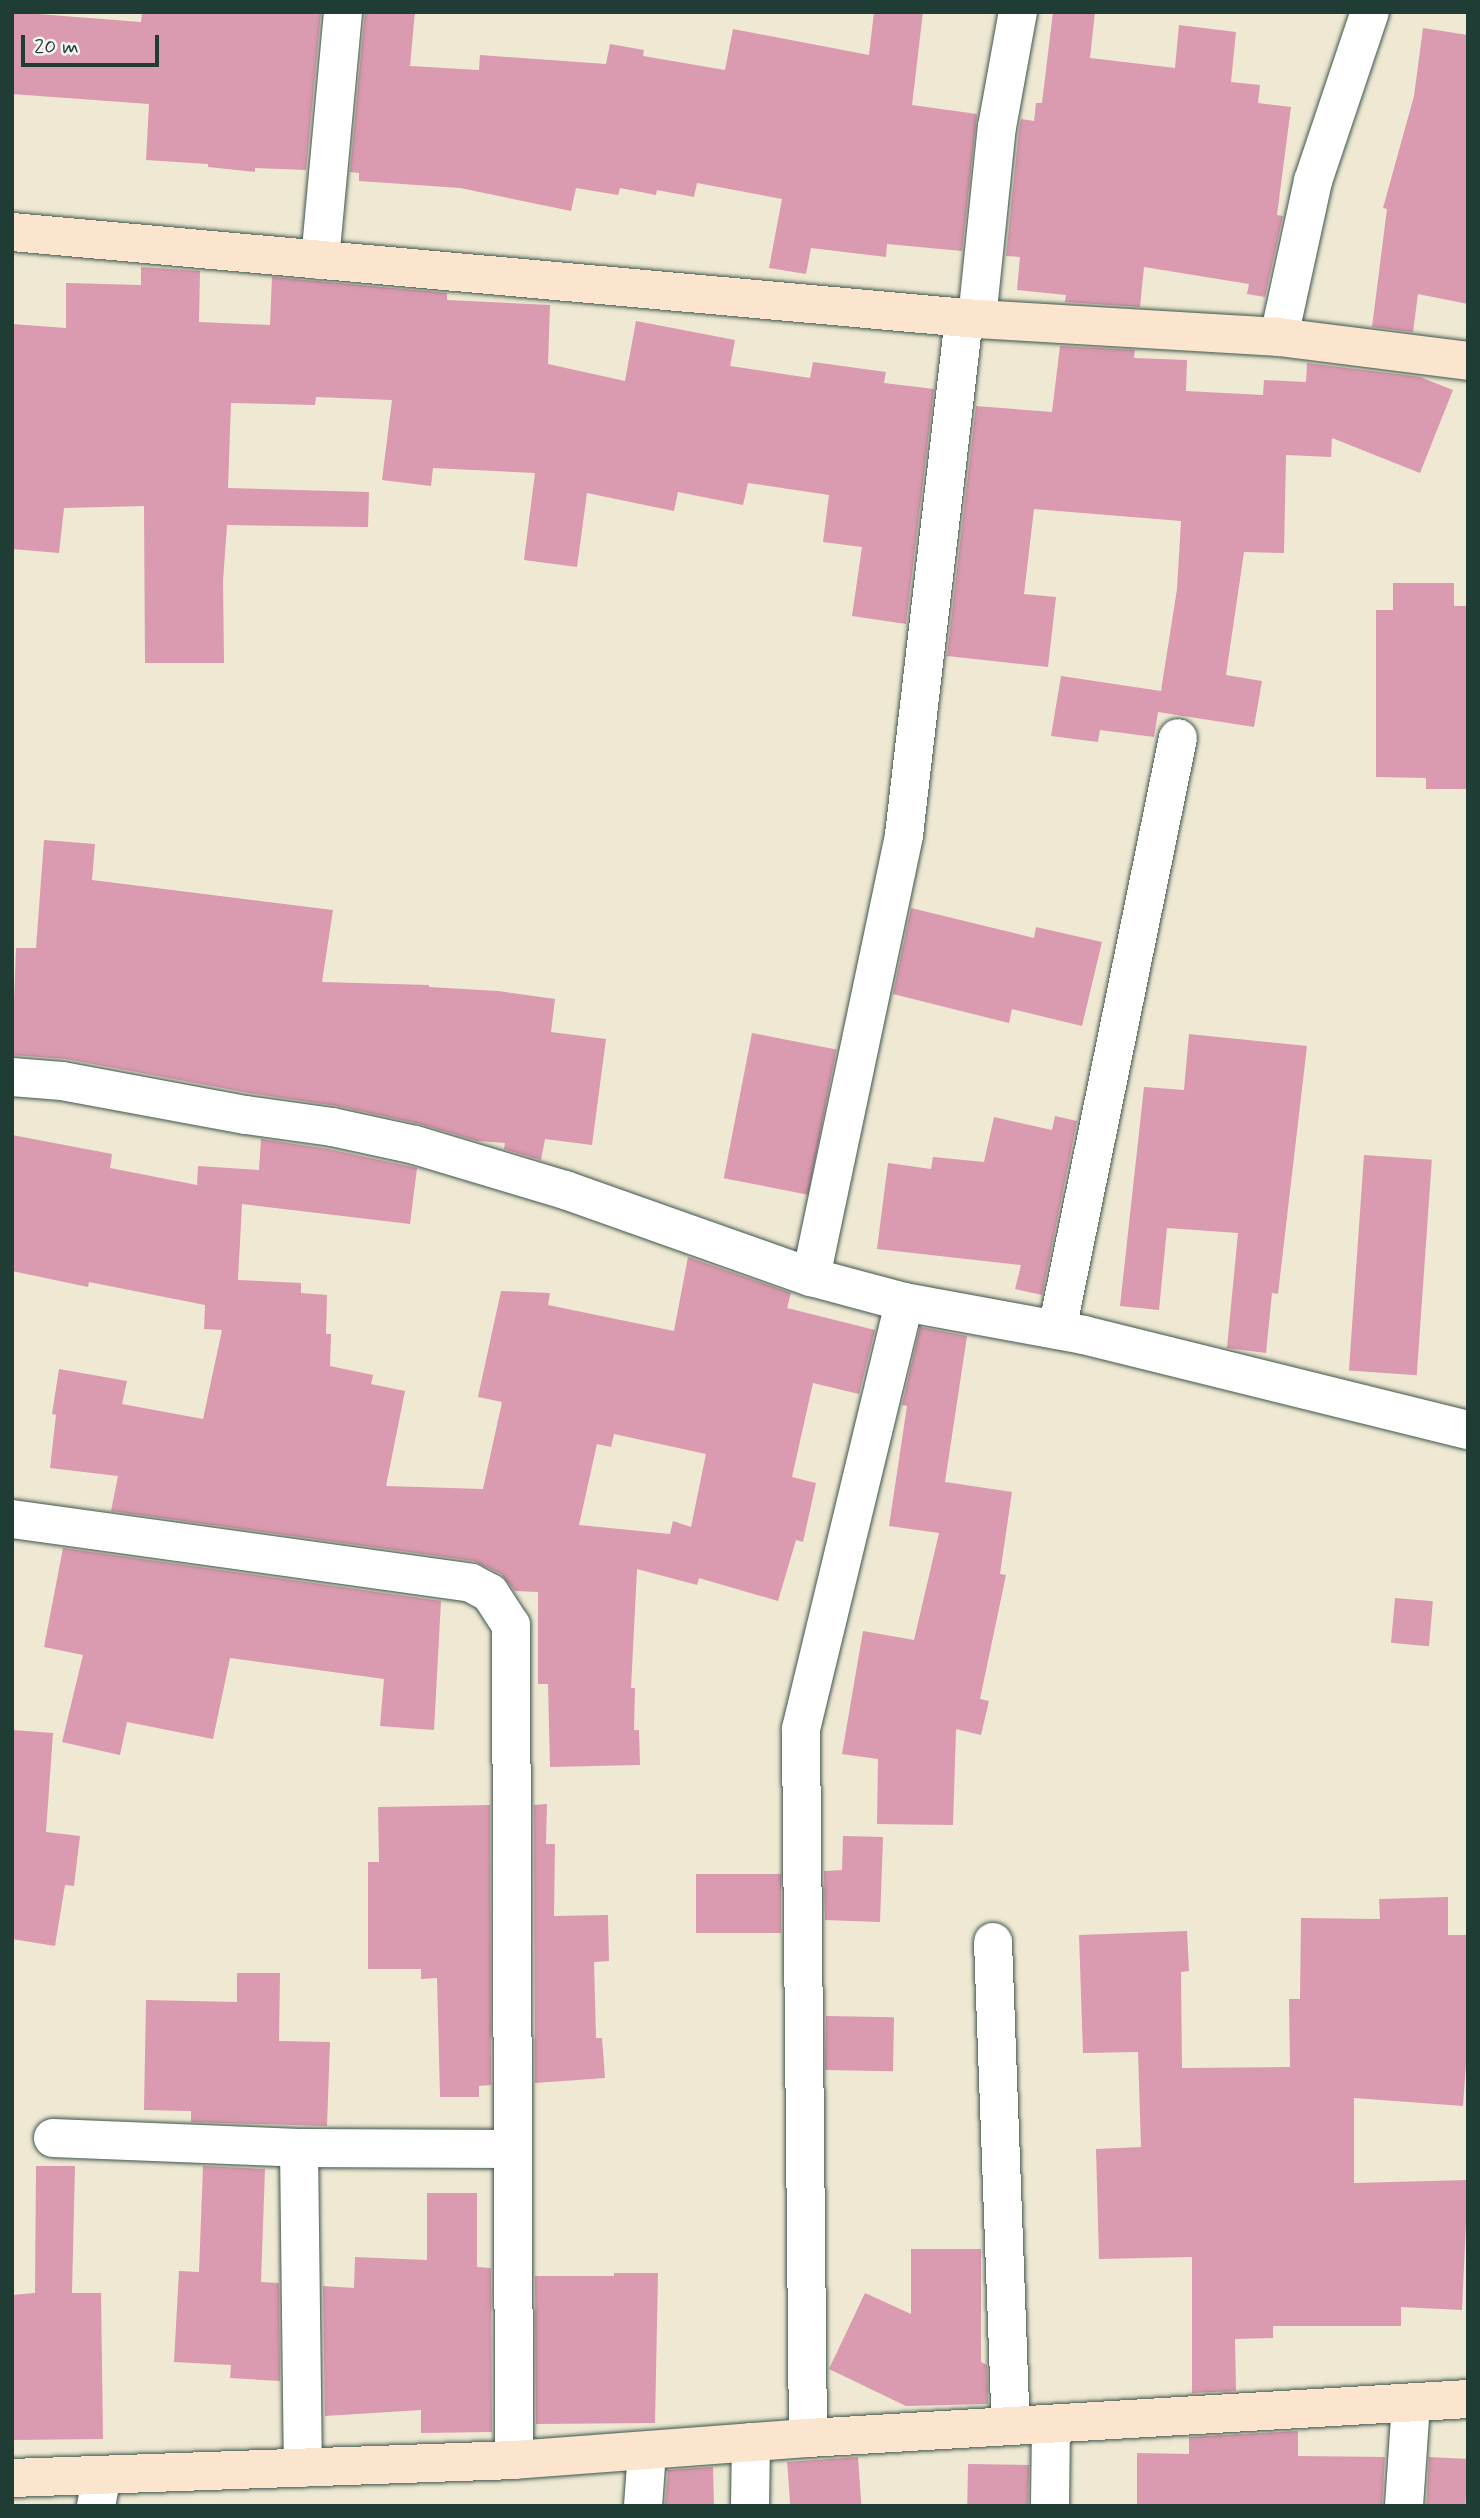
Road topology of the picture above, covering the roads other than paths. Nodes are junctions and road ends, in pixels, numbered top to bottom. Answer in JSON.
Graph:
{"nodes":[{"id":1,"x":343,"y":12,"type":"edge"},
{"id":2,"x":1018,"y":12,"type":"edge"},
{"id":3,"x":1370,"y":12,"type":"edge"},
{"id":4,"x":12,"y":232,"type":"edge"},
{"id":5,"x":320,"y":260,"type":"junction"},
{"id":6,"x":971,"y":318,"type":"junction"},
{"id":7,"x":1279,"y":337,"type":"junction"},
{"id":8,"x":1468,"y":361,"type":"edge"},
{"id":9,"x":1178,"y":738,"type":"dead end"},
{"id":10,"x":12,"y":1077,"type":"edge"},
{"id":11,"x":811,"y":1277,"type":"junction"},
{"id":12,"x":904,"y":1302,"type":"junction"},
{"id":13,"x":1057,"y":1330,"type":"junction"},
{"id":14,"x":1468,"y":1430,"type":"edge"},
{"id":15,"x":12,"y":1519,"type":"edge"},
{"id":16,"x":993,"y":1942,"type":"dead end"},
{"id":17,"x":53,"y":2138,"type":"dead end"},
{"id":18,"x":299,"y":2148,"type":"junction"},
{"id":19,"x":512,"y":2149,"type":"junction"},
{"id":20,"x":1468,"y":2399,"type":"edge"},
{"id":21,"x":1411,"y":2403,"type":"junction"},
{"id":22,"x":1051,"y":2424,"type":"junction"},
{"id":23,"x":1011,"y":2426,"type":"junction"},
{"id":24,"x":808,"y":2438,"type":"junction"},
{"id":25,"x":751,"y":2442,"type":"junction"},
{"id":26,"x":647,"y":2451,"type":"junction"},
{"id":27,"x":514,"y":2460,"type":"junction"},
{"id":28,"x":303,"y":2468,"type":"junction"},
{"id":29,"x":12,"y":2478,"type":"edge"},
{"id":30,"x":99,"y":2491,"type":"edge"},
{"id":31,"x":643,"y":2506,"type":"edge"},
{"id":32,"x":750,"y":2506,"type":"edge"},
{"id":33,"x":1049,"y":2506,"type":"edge"},
{"id":34,"x":1404,"y":2506,"type":"edge"}],
"edges":[{"from":1,"to":5,"type":"street"},
{"from":2,"to":6,"type":"street"},
{"from":3,"to":7,"type":"street"},
{"from":4,"to":5,"type":"street"},
{"from":5,"to":6,"type":"street"},
{"from":6,"to":7,"type":"street"},
{"from":6,"to":11,"type":"street"},
{"from":7,"to":8,"type":"street"},
{"from":9,"to":13,"type":"street"},
{"from":10,"to":11,"type":"street"},
{"from":11,"to":12,"type":"street"},
{"from":12,"to":13,"type":"street"},
{"from":12,"to":24,"type":"street"},
{"from":13,"to":14,"type":"street"},
{"from":15,"to":19,"type":"street"},
{"from":16,"to":23,"type":"street"},
{"from":17,"to":18,"type":"street"},
{"from":18,"to":19,"type":"street"},
{"from":18,"to":28,"type":"street"},
{"from":19,"to":27,"type":"street"},
{"from":20,"to":21,"type":"street"},
{"from":21,"to":22,"type":"street"},
{"from":21,"to":34,"type":"street"},
{"from":22,"to":23,"type":"street"},
{"from":22,"to":33,"type":"street"},
{"from":23,"to":24,"type":"street"},
{"from":24,"to":25,"type":"street"},
{"from":25,"to":26,"type":"street"},
{"from":25,"to":32,"type":"street"},
{"from":26,"to":27,"type":"street"},
{"from":26,"to":31,"type":"street"},
{"from":27,"to":28,"type":"street"},
{"from":28,"to":30,"type":"street"},
{"from":29,"to":30,"type":"street"}]}
